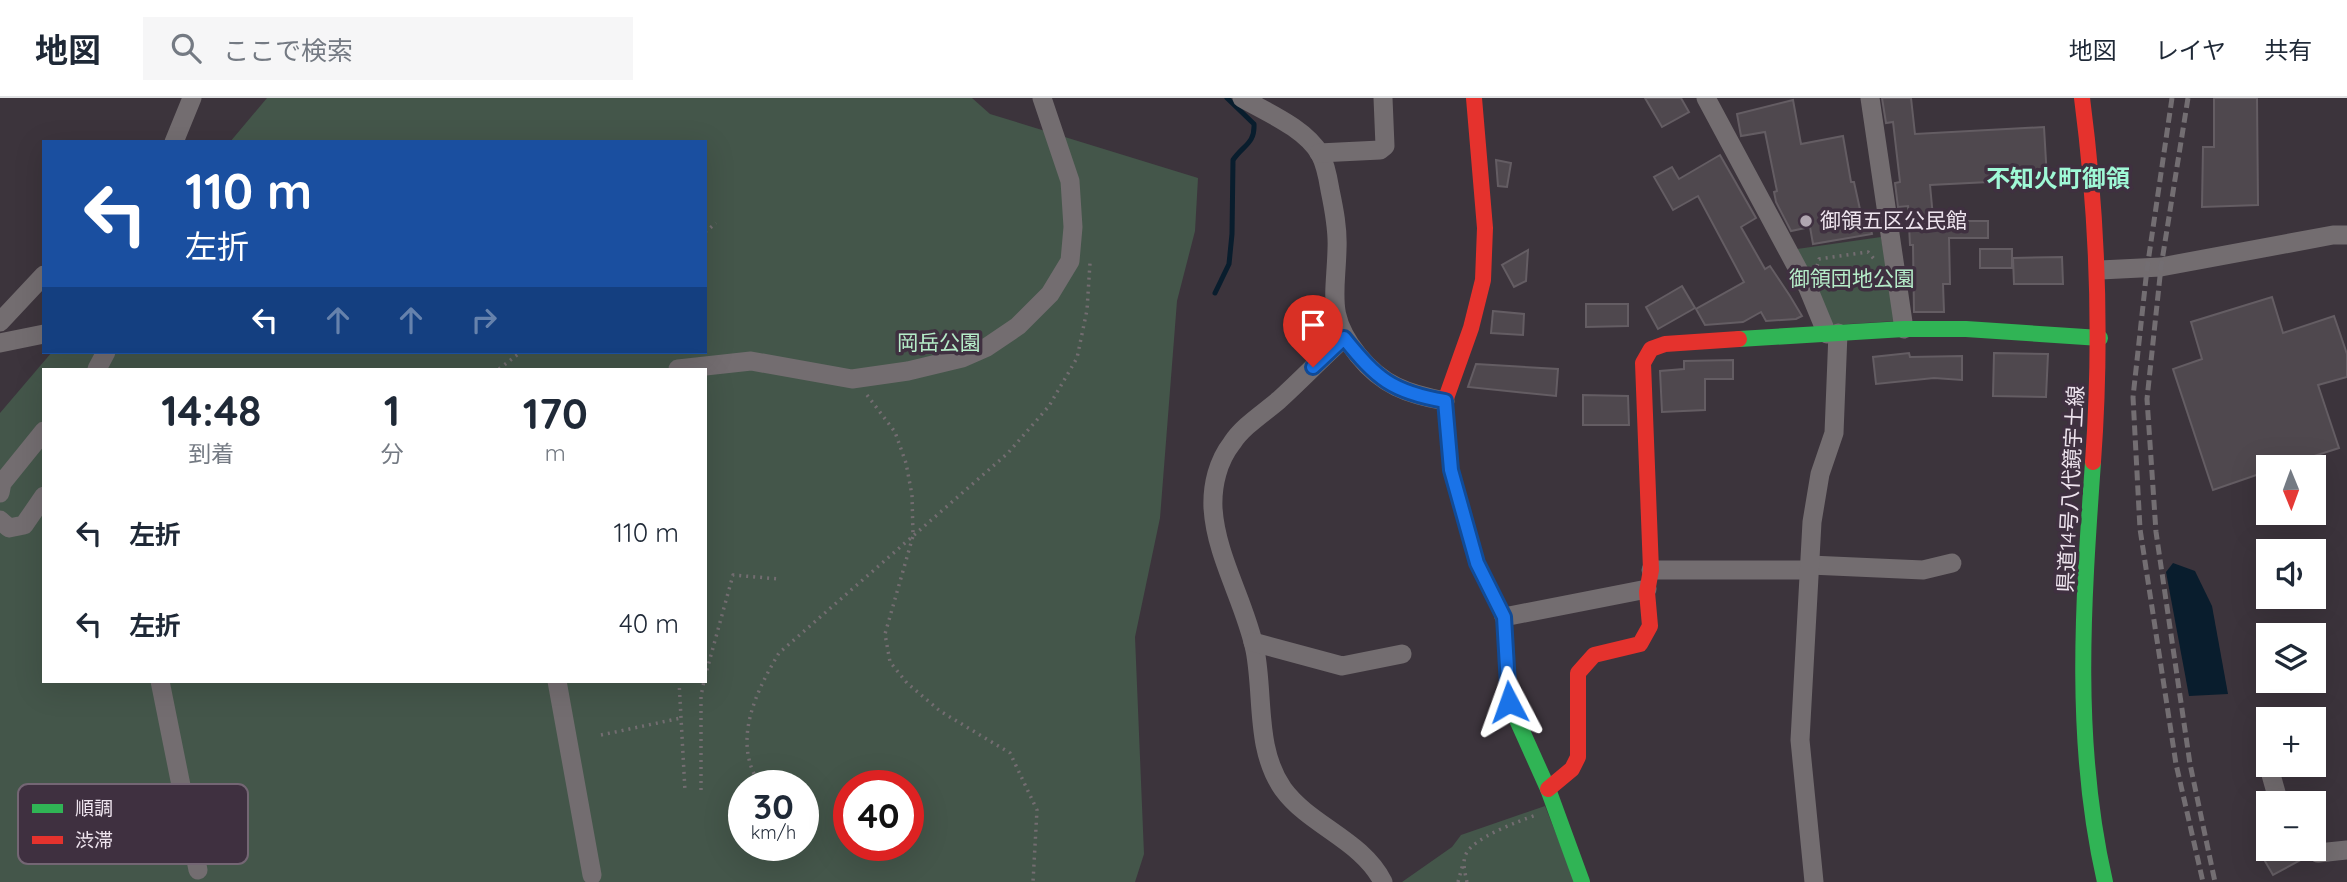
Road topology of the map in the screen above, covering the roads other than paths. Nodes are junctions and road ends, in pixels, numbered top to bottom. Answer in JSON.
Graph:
{"nodes":[{"id":1,"x":192,"y":98,"type":"edge"},
{"id":2,"x":1042,"y":98,"type":"edge"},
{"id":3,"x":1242,"y":98,"type":"edge"},
{"id":4,"x":1383,"y":98,"type":"edge"},
{"id":5,"x":1474,"y":98,"type":"edge"},
{"id":6,"x":1706,"y":98,"type":"edge"},
{"id":7,"x":1870,"y":98,"type":"edge"},
{"id":8,"x":2082,"y":98,"type":"edge"},
{"id":9,"x":175,"y":140,"type":"edge"},
{"id":10,"x":1319,"y":153,"type":"junction"},
{"id":11,"x":2347,"y":235,"type":"edge"},
{"id":12,"x":2100,"y":270,"type":"junction"},
{"id":13,"x":42,"y":277,"type":"edge"},
{"id":14,"x":0,"y":322,"type":"edge"},
{"id":15,"x":1904,"y":329,"type":"junction"},
{"id":16,"x":1833,"y":333,"type":"junction"},
{"id":17,"x":42,"y":334,"type":"edge"},
{"id":18,"x":1344,"y":338,"type":"junction"},
{"id":19,"x":2099,"y":338,"type":"junction"},
{"id":20,"x":0,"y":343,"type":"edge"},
{"id":21,"x":687,"y":368,"type":"edge"},
{"id":22,"x":1445,"y":401,"type":"junction"},
{"id":23,"x":42,"y":433,"type":"edge"},
{"id":24,"x":0,"y":493,"type":"edge"},
{"id":25,"x":42,"y":499,"type":"edge"},
{"id":26,"x":0,"y":520,"type":"edge"},
{"id":27,"x":1952,"y":563,"type":"dead end"},
{"id":28,"x":1810,"y":567,"type":"junction"},
{"id":29,"x":1649,"y":579,"type":"junction"},
{"id":30,"x":1504,"y":617,"type":"junction"},
{"id":31,"x":1253,"y":642,"type":"junction"},
{"id":32,"x":1402,"y":654,"type":"dead end"},
{"id":33,"x":160,"y":683,"type":"edge"},
{"id":34,"x":557,"y":683,"type":"edge"},
{"id":35,"x":181,"y":784,"type":"edge"},
{"id":36,"x":1548,"y":789,"type":"junction"},
{"id":37,"x":2347,"y":850,"type":"edge"},
{"id":38,"x":2326,"y":852,"type":"edge"},
{"id":39,"x":197,"y":864,"type":"edge"},
{"id":40,"x":198,"y":870,"type":"dead end"},
{"id":41,"x":592,"y":875,"type":"dead end"},
{"id":42,"x":1383,"y":882,"type":"edge"},
{"id":43,"x":1582,"y":882,"type":"edge"},
{"id":44,"x":1814,"y":882,"type":"edge"},
{"id":45,"x":2105,"y":882,"type":"edge"}],
"edges":[{"from":1,"to":9,"type":"street"},
{"from":2,"to":21,"type":"street"},
{"from":3,"to":10,"type":"street"},
{"from":4,"to":10,"type":"street"},
{"from":5,"to":22,"type":"street"},
{"from":6,"to":16,"type":"street"},
{"from":7,"to":15,"type":"street"},
{"from":8,"to":12,"type":"street","name":"県道14号八代鏡宇土線"},
{"from":10,"to":18,"type":"street"},
{"from":11,"to":12,"type":"street"},
{"from":12,"to":19,"type":"street","name":"県道14号八代鏡宇土線"},
{"from":13,"to":14,"type":"street"},
{"from":15,"to":16,"type":"street"},
{"from":15,"to":19,"type":"street"},
{"from":16,"to":28,"type":"street"},
{"from":16,"to":29,"type":"street"},
{"from":17,"to":20,"type":"street"},
{"from":18,"to":22,"type":"street"},
{"from":18,"to":31,"type":"street"},
{"from":19,"to":45,"type":"street","name":"県道14号八代鏡宇土線"},
{"from":22,"to":30,"type":"street"},
{"from":23,"to":24,"type":"street"},
{"from":25,"to":26,"type":"street"},
{"from":27,"to":28,"type":"street"},
{"from":28,"to":29,"type":"street"},
{"from":28,"to":44,"type":"street"},
{"from":29,"to":30,"type":"street"},
{"from":29,"to":36,"type":"street"},
{"from":30,"to":36,"type":"street"},
{"from":31,"to":32,"type":"street"},
{"from":31,"to":42,"type":"street"},
{"from":33,"to":35,"type":"street"},
{"from":34,"to":41,"type":"street"},
{"from":36,"to":43,"type":"street"},
{"from":37,"to":38,"type":"street"},
{"from":39,"to":40,"type":"street"}]}
